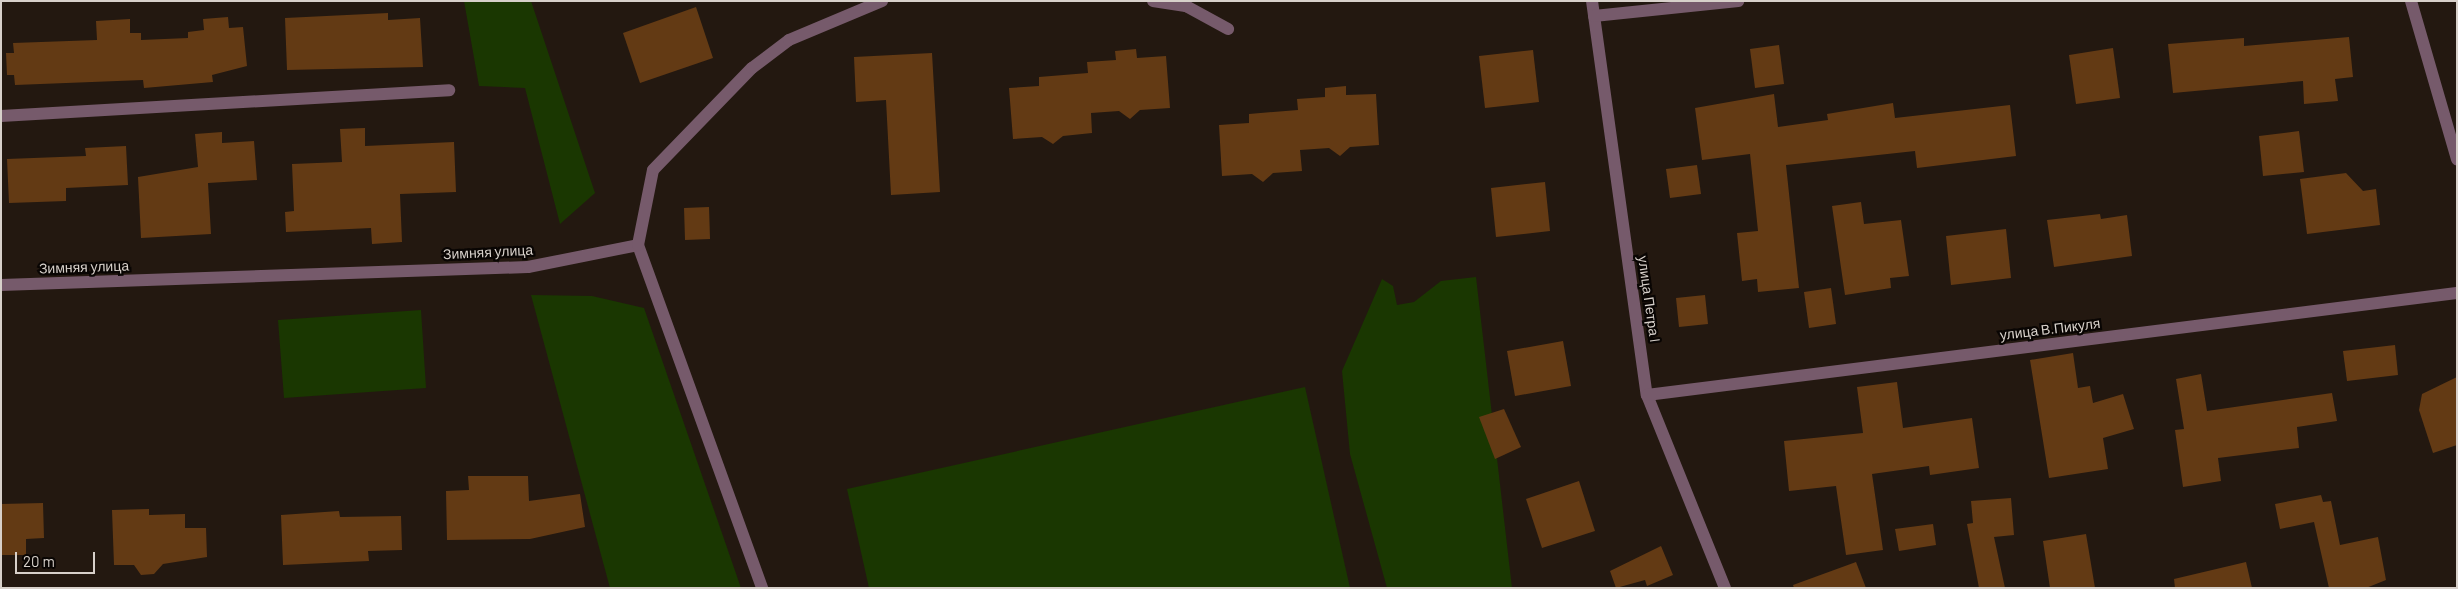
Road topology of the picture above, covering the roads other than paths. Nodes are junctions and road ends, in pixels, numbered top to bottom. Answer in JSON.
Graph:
{"nodes":[{"id":1,"x":882,"y":1,"type":"edge"},
{"id":2,"x":1152,"y":1,"type":"edge"},
{"id":3,"x":1592,"y":1,"type":"edge"},
{"id":4,"x":1738,"y":1,"type":"edge"},
{"id":5,"x":2411,"y":1,"type":"edge"},
{"id":6,"x":1594,"y":16,"type":"junction"},
{"id":7,"x":1228,"y":29,"type":"dead end"},
{"id":8,"x":449,"y":90,"type":"dead end"},
{"id":9,"x":1,"y":116,"type":"edge"},
{"id":10,"x":2457,"y":160,"type":"edge"},
{"id":11,"x":638,"y":246,"type":"junction"},
{"id":12,"x":1,"y":285,"type":"edge"},
{"id":13,"x":2457,"y":293,"type":"edge"},
{"id":14,"x":1647,"y":396,"type":"junction"},
{"id":15,"x":762,"y":588,"type":"edge"},
{"id":16,"x":1725,"y":588,"type":"edge"}],
"edges":[{"from":1,"to":11,"type":"street"},
{"from":2,"to":7,"type":"street"},
{"from":3,"to":6,"type":"street","name":"улица Петра I"},
{"from":4,"to":6,"type":"street"},
{"from":5,"to":10,"type":"street"},
{"from":6,"to":14,"type":"street","name":"улица Петра I"},
{"from":8,"to":9,"type":"street"},
{"from":11,"to":12,"type":"street","name":"Зимняя улица"},
{"from":11,"to":15,"type":"street"},
{"from":13,"to":14,"type":"street","name":"улица В.Пикуля"},
{"from":14,"to":16,"type":"street","name":"улица Петра I"}]}
